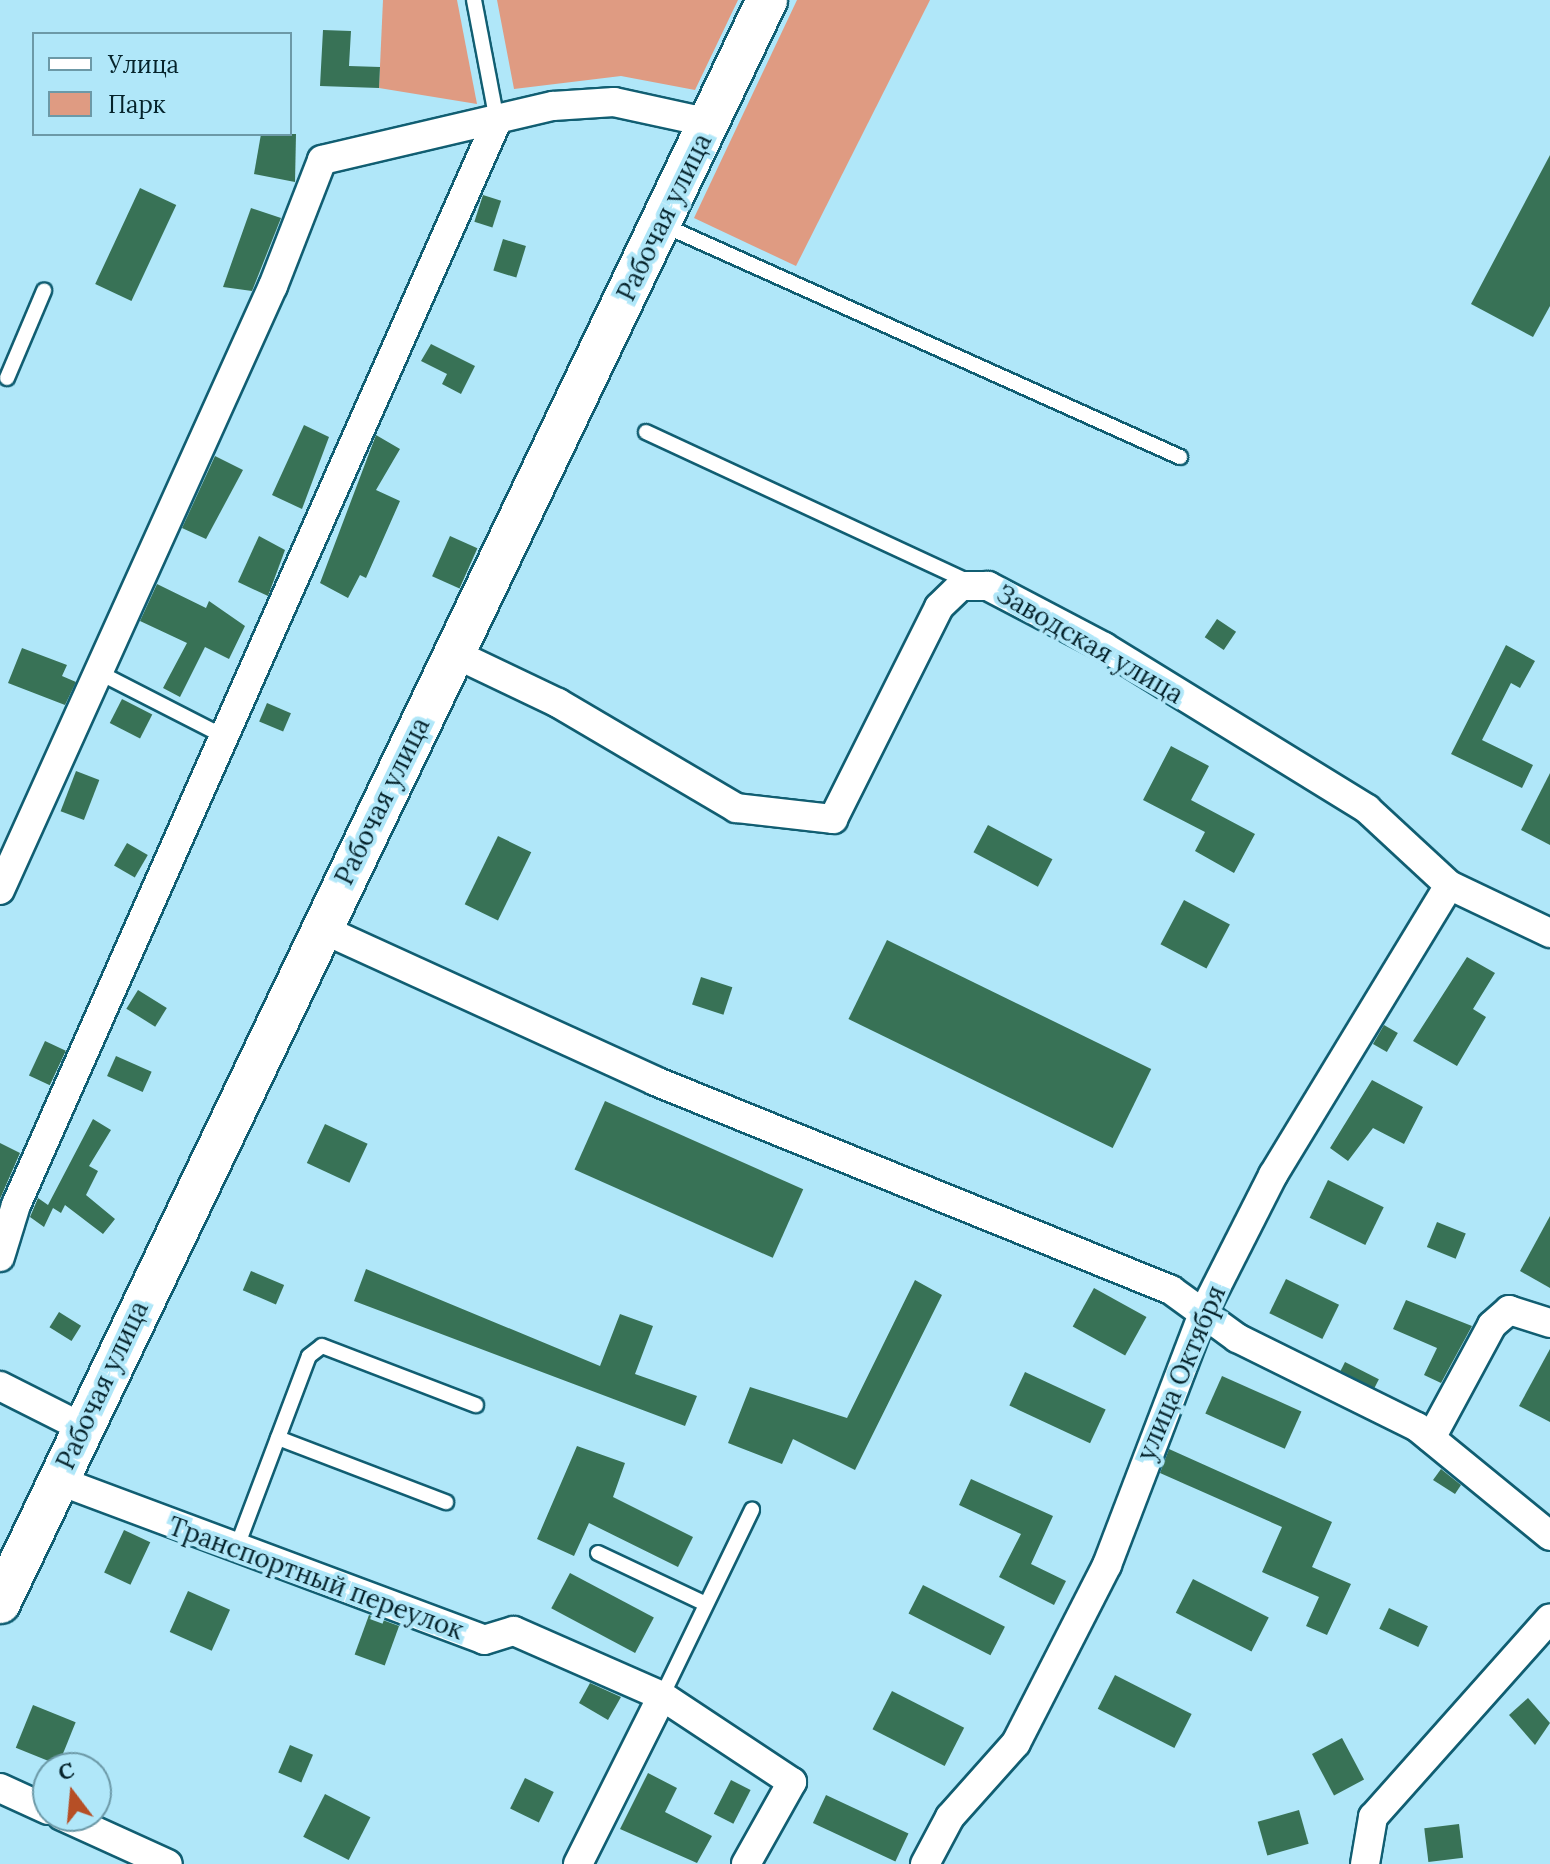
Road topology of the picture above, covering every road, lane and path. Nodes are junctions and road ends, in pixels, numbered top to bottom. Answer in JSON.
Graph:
{"nodes":[{"id":1,"x":474,"y":0,"type":"edge"},
{"id":2,"x":767,"y":0,"type":"edge"},
{"id":3,"x":497,"y":121,"type":"junction"},
{"id":4,"x":710,"y":123,"type":"junction"},
{"id":5,"x":661,"y":224,"type":"junction"},
{"id":6,"x":44,"y":291,"type":"dead end"},
{"id":7,"x":2,"y":382,"type":"edge"},
{"id":8,"x":646,"y":432,"type":"dead end"},
{"id":9,"x":1180,"y":457,"type":"dead end"},
{"id":10,"x":972,"y":583,"type":"junction"},
{"id":11,"x":453,"y":653,"type":"junction"},
{"id":12,"x":98,"y":672,"type":"junction"},
{"id":13,"x":225,"y":737,"type":"junction"},
{"id":14,"x":1449,"y":885,"type":"junction"},
{"id":15,"x":0,"y":890,"type":"edge"},
{"id":16,"x":320,"y":928,"type":"junction"},
{"id":17,"x":1550,"y":933,"type":"edge"},
{"id":18,"x":0,"y":1257,"type":"edge"},
{"id":19,"x":1203,"y":1313,"type":"junction"},
{"id":20,"x":1550,"y":1323,"type":"edge"},
{"id":21,"x":0,"y":1386,"type":"edge"},
{"id":22,"x":476,"y":1405,"type":"dead end"},
{"id":23,"x":81,"y":1427,"type":"junction"},
{"id":24,"x":278,"y":1438,"type":"junction"},
{"id":25,"x":1431,"y":1438,"type":"junction"},
{"id":26,"x":57,"y":1480,"type":"junction"},
{"id":27,"x":446,"y":1502,"type":"dead end"},
{"id":28,"x":752,"y":1510,"type":"dead end"},
{"id":29,"x":1550,"y":1536,"type":"edge"},
{"id":30,"x":236,"y":1550,"type":"junction"},
{"id":31,"x":598,"y":1553,"type":"dead end"},
{"id":32,"x":0,"y":1603,"type":"edge"},
{"id":33,"x":706,"y":1604,"type":"junction"},
{"id":34,"x":1550,"y":1618,"type":"edge"},
{"id":35,"x":662,"y":1696,"type":"junction"},
{"id":36,"x":0,"y":1788,"type":"edge"},
{"id":37,"x":32,"y":1803,"type":"edge"},
{"id":38,"x":97,"y":1832,"type":"edge"},
{"id":39,"x":168,"y":1864,"type":"edge"},
{"id":40,"x":578,"y":1864,"type":"edge"},
{"id":41,"x":746,"y":1864,"type":"edge"},
{"id":42,"x":925,"y":1864,"type":"edge"},
{"id":43,"x":1365,"y":1864,"type":"edge"}],
"edges":[{"from":1,"to":3,"type":"lane"},
{"from":2,"to":4,"type":"street","name":"Рабочая улица"},
{"from":3,"to":4,"type":"street"},
{"from":3,"to":12,"type":"street"},
{"from":3,"to":13,"type":"street"},
{"from":4,"to":5,"type":"street","name":"Рабочая улица"},
{"from":5,"to":9,"type":"lane"},
{"from":5,"to":11,"type":"street","name":"Рабочая улица"},
{"from":6,"to":7,"type":"lane"},
{"from":8,"to":10,"type":"lane"},
{"from":10,"to":11,"type":"street","name":"Заводская улица"},
{"from":10,"to":14,"type":"street","name":"Заводская улица"},
{"from":11,"to":16,"type":"street","name":"Рабочая улица"},
{"from":12,"to":13,"type":"lane"},
{"from":12,"to":15,"type":"street"},
{"from":13,"to":18,"type":"street"},
{"from":14,"to":17,"type":"street","name":"Заводская улица"},
{"from":14,"to":19,"type":"street","name":"улица Октября"},
{"from":16,"to":19,"type":"street"},
{"from":16,"to":23,"type":"street","name":"Рабочая улица"},
{"from":19,"to":25,"type":"street"},
{"from":19,"to":42,"type":"street","name":"улица Октября"},
{"from":20,"to":25,"type":"street"},
{"from":21,"to":23,"type":"street"},
{"from":22,"to":24,"type":"lane"},
{"from":23,"to":26,"type":"street","name":"Рабочая улица"},
{"from":24,"to":27,"type":"lane"},
{"from":24,"to":30,"type":"lane"},
{"from":25,"to":29,"type":"street"},
{"from":26,"to":30,"type":"street","name":"Транспортный переулок"},
{"from":26,"to":32,"type":"street","name":"Рабочая улица"},
{"from":28,"to":33,"type":"lane"},
{"from":30,"to":35,"type":"street","name":"Транспортный переулок"},
{"from":31,"to":33,"type":"lane"},
{"from":33,"to":35,"type":"lane"},
{"from":34,"to":43,"type":"street"},
{"from":35,"to":40,"type":"street"},
{"from":35,"to":41,"type":"street","name":"Транспортный переулок"},
{"from":36,"to":37,"type":"street"},
{"from":38,"to":39,"type":"street"}]}
